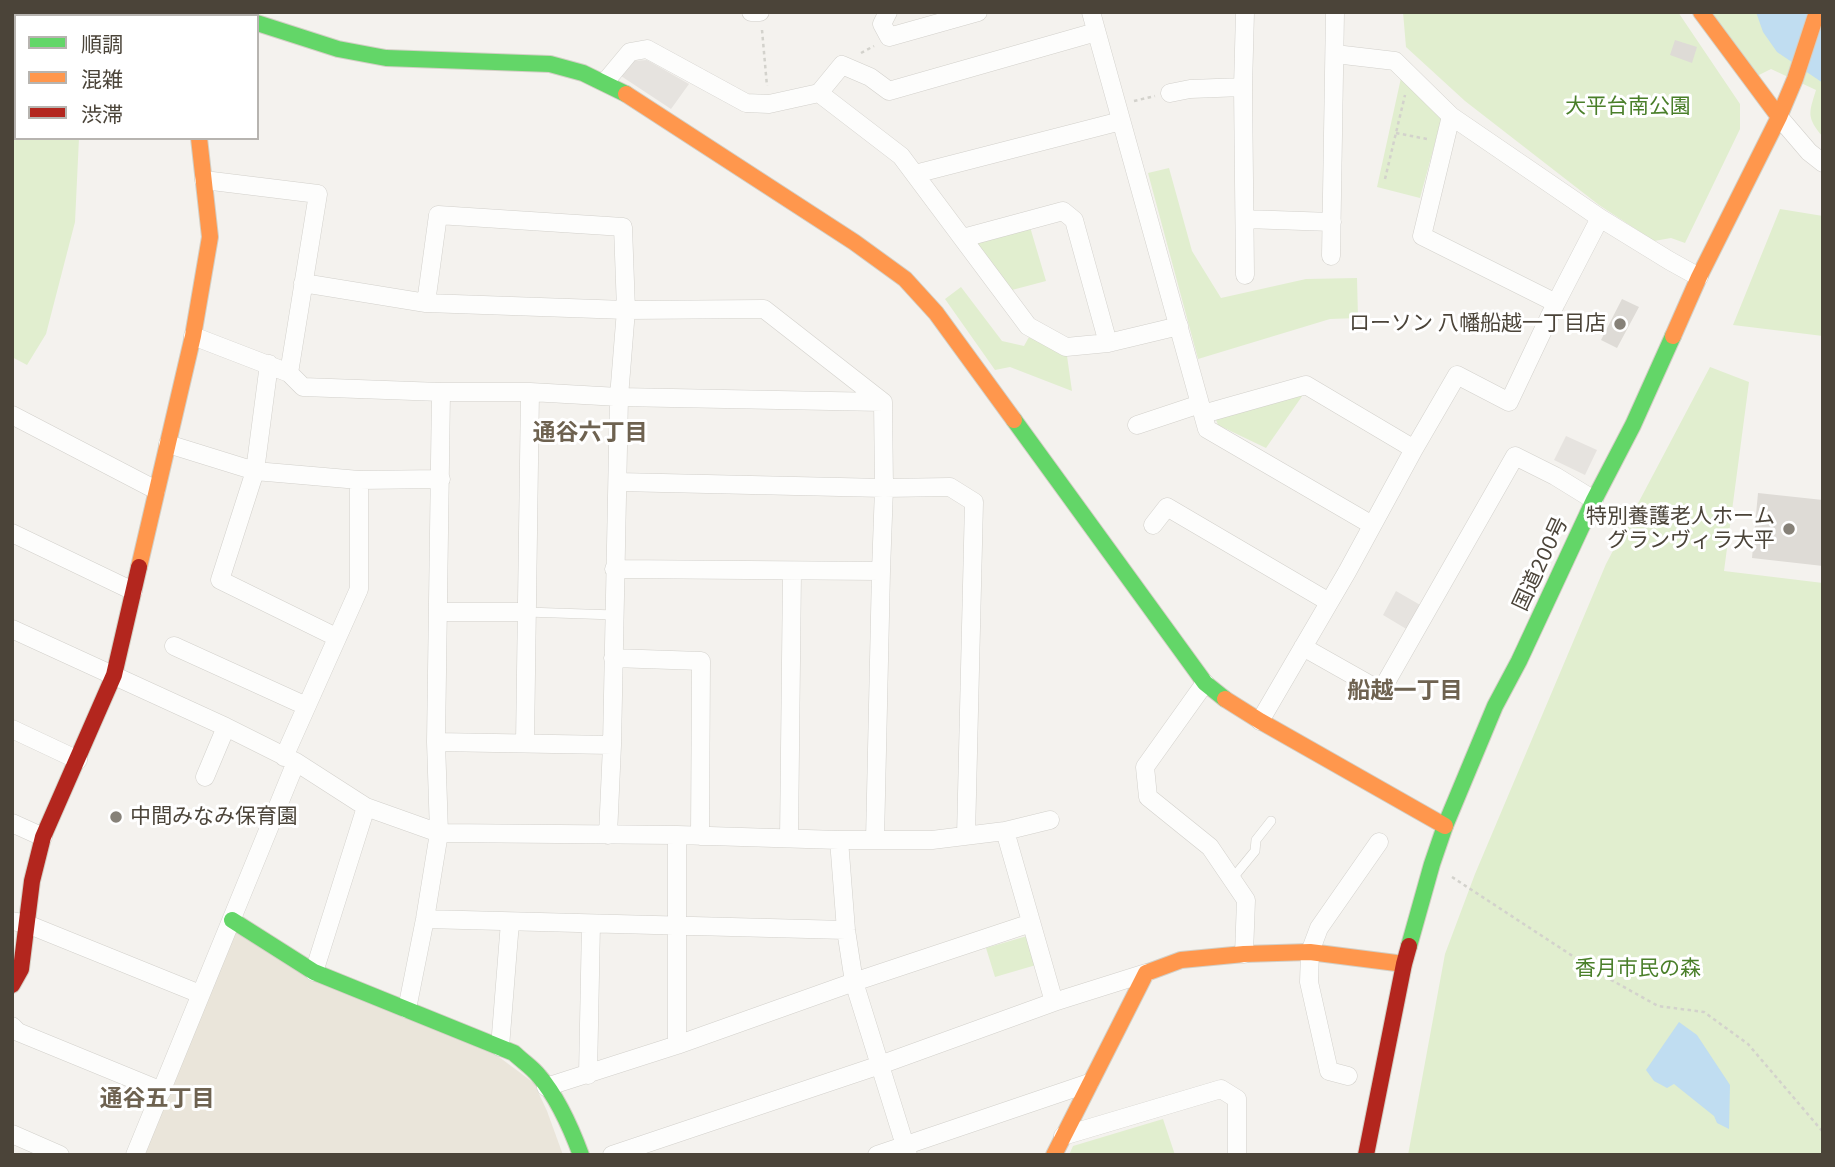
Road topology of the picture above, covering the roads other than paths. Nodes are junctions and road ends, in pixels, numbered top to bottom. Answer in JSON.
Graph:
{"nodes":[{"id":1,"x":751,"y":12,"type":"edge"},
{"id":2,"x":760,"y":12,"type":"edge"},
{"id":3,"x":888,"y":12,"type":"edge"},
{"id":4,"x":978,"y":12,"type":"edge"},
{"id":5,"x":1091,"y":12,"type":"edge"},
{"id":6,"x":1245,"y":12,"type":"edge"},
{"id":7,"x":1335,"y":12,"type":"edge"},
{"id":8,"x":1701,"y":12,"type":"edge"},
{"id":9,"x":1817,"y":12,"type":"edge"},
{"id":10,"x":259,"y":24,"type":"edge"},
{"id":11,"x":1096,"y":32,"type":"junction"},
{"id":12,"x":1335,"y":54,"type":"junction"},
{"id":13,"x":605,"y":82,"type":"junction"},
{"id":14,"x":1243,"y":87,"type":"junction"},
{"id":15,"x":819,"y":93,"type":"junction"},
{"id":16,"x":1170,"y":93,"type":"road end"},
{"id":17,"x":1119,"y":113,"type":"junction"},
{"id":18,"x":1451,"y":116,"type":"junction"},
{"id":19,"x":1779,"y":117,"type":"junction"},
{"id":20,"x":199,"y":140,"type":"edge"},
{"id":21,"x":1823,"y":163,"type":"edge"},
{"id":22,"x":915,"y":174,"type":"junction"},
{"id":23,"x":204,"y":180,"type":"junction"},
{"id":24,"x":1600,"y":218,"type":"junction"},
{"id":25,"x":1245,"y":219,"type":"junction"},
{"id":26,"x":1332,"y":222,"type":"junction"},
{"id":27,"x":963,"y":238,"type":"junction"},
{"id":28,"x":1331,"y":256,"type":"dead end"},
{"id":29,"x":1245,"y":275,"type":"dead end"},
{"id":30,"x":1699,"y":277,"type":"junction"},
{"id":31,"x":303,"y":284,"type":"junction"},
{"id":32,"x":426,"y":303,"type":"junction"},
{"id":33,"x":1556,"y":303,"type":"junction"},
{"id":34,"x":626,"y":310,"type":"junction"},
{"id":35,"x":1179,"y":326,"type":"junction"},
{"id":36,"x":193,"y":336,"type":"junction"},
{"id":37,"x":1108,"y":343,"type":"junction"},
{"id":38,"x":269,"y":364,"type":"junction"},
{"id":39,"x":289,"y":373,"type":"junction"},
{"id":40,"x":441,"y":392,"type":"junction"},
{"id":41,"x":530,"y":393,"type":"junction"},
{"id":42,"x":619,"y":397,"type":"junction"},
{"id":43,"x":883,"y":402,"type":"junction"},
{"id":44,"x":1201,"y":409,"type":"junction"},
{"id":45,"x":12,"y":415,"type":"edge"},
{"id":46,"x":1136,"y":425,"type":"dead end"},
{"id":47,"x":168,"y":444,"type":"junction"},
{"id":48,"x":1414,"y":449,"type":"junction"},
{"id":49,"x":255,"y":471,"type":"junction"},
{"id":50,"x":359,"y":480,"type":"junction"},
{"id":51,"x":441,"y":480,"type":"junction"},
{"id":52,"x":618,"y":482,"type":"junction"},
{"id":53,"x":884,"y":488,"type":"junction"},
{"id":54,"x":156,"y":491,"type":"junction"},
{"id":55,"x":1594,"y":500,"type":"junction"},
{"id":56,"x":1153,"y":525,"type":"dead end"},
{"id":57,"x":1372,"y":525,"type":"junction"},
{"id":58,"x":12,"y":533,"type":"edge"},
{"id":59,"x":614,"y":569,"type":"junction"},
{"id":60,"x":881,"y":571,"type":"junction"},
{"id":61,"x":792,"y":572,"type":"junction"},
{"id":62,"x":133,"y":592,"type":"junction"},
{"id":63,"x":1329,"y":603,"type":"junction"},
{"id":64,"x":439,"y":612,"type":"junction"},
{"id":65,"x":526,"y":612,"type":"junction"},
{"id":66,"x":615,"y":615,"type":"junction"},
{"id":67,"x":12,"y":629,"type":"edge"},
{"id":68,"x":336,"y":638,"type":"junction"},
{"id":69,"x":174,"y":646,"type":"dead end"},
{"id":70,"x":1304,"y":647,"type":"junction"},
{"id":71,"x":613,"y":658,"type":"junction"},
{"id":72,"x":114,"y":675,"type":"junction"},
{"id":73,"x":1205,"y":683,"type":"junction"},
{"id":74,"x":306,"y":706,"type":"junction"},
{"id":75,"x":1260,"y":721,"type":"junction"},
{"id":76,"x":226,"y":727,"type":"junction"},
{"id":77,"x":12,"y":729,"type":"edge"},
{"id":78,"x":436,"y":742,"type":"junction"},
{"id":79,"x":525,"y":743,"type":"junction"},
{"id":80,"x":612,"y":745,"type":"junction"},
{"id":81,"x":78,"y":760,"type":"junction"},
{"id":82,"x":290,"y":760,"type":"junction"},
{"id":83,"x":205,"y":777,"type":"dead end"},
{"id":84,"x":366,"y":807,"type":"junction"},
{"id":85,"x":1049,"y":820,"type":"dead end"},
{"id":86,"x":1271,"y":821,"type":"dead end"},
{"id":87,"x":12,"y":823,"type":"edge"},
{"id":88,"x":1445,"y":827,"type":"junction"},
{"id":89,"x":1005,"y":831,"type":"junction"},
{"id":90,"x":439,"y":834,"type":"junction"},
{"id":91,"x":608,"y":835,"type":"junction"},
{"id":92,"x":677,"y":835,"type":"junction"},
{"id":93,"x":700,"y":836,"type":"junction"},
{"id":94,"x":966,"y":836,"type":"junction"},
{"id":95,"x":43,"y":837,"type":"junction"},
{"id":96,"x":789,"y":838,"type":"junction"},
{"id":97,"x":839,"y":840,"type":"junction"},
{"id":98,"x":875,"y":840,"type":"junction"},
{"id":99,"x":1378,"y":842,"type":"dead end"},
{"id":100,"x":1232,"y":879,"type":"junction"},
{"id":101,"x":425,"y":919,"type":"junction"},
{"id":102,"x":232,"y":920,"type":"junction"},
{"id":103,"x":510,"y":922,"type":"junction"},
{"id":104,"x":20,"y":923,"type":"edge"},
{"id":105,"x":1031,"y":923,"type":"junction"},
{"id":106,"x":591,"y":924,"type":"junction"},
{"id":107,"x":677,"y":926,"type":"junction"},
{"id":108,"x":846,"y":930,"type":"junction"},
{"id":109,"x":1310,"y":952,"type":"junction"},
{"id":110,"x":1244,"y":954,"type":"junction"},
{"id":111,"x":1404,"y":964,"type":"junction"},
{"id":112,"x":314,"y":972,"type":"junction"},
{"id":113,"x":1146,"y":973,"type":"junction"},
{"id":114,"x":854,"y":982,"type":"junction"},
{"id":115,"x":12,"y":985,"type":"edge"},
{"id":116,"x":200,"y":994,"type":"junction"},
{"id":117,"x":1054,"y":1002,"type":"junction"},
{"id":118,"x":407,"y":1009,"type":"junction"},
{"id":119,"x":12,"y":1026,"type":"edge"},
{"id":120,"x":677,"y":1045,"type":"junction"},
{"id":121,"x":500,"y":1047,"type":"junction"},
{"id":122,"x":880,"y":1065,"type":"junction"},
{"id":123,"x":587,"y":1075,"type":"junction"},
{"id":124,"x":1348,"y":1076,"type":"dead end"},
{"id":125,"x":1089,"y":1083,"type":"junction"},
{"id":126,"x":546,"y":1087,"type":"junction"},
{"id":127,"x":162,"y":1091,"type":"junction"},
{"id":128,"x":12,"y":1134,"type":"edge"},
{"id":129,"x":1063,"y":1136,"type":"junction"},
{"id":130,"x":907,"y":1150,"type":"edge"},
{"id":131,"x":60,"y":1155,"type":"edge"},
{"id":132,"x":135,"y":1155,"type":"edge"},
{"id":133,"x":581,"y":1155,"type":"edge"},
{"id":134,"x":612,"y":1155,"type":"edge"},
{"id":135,"x":877,"y":1155,"type":"edge"},
{"id":136,"x":1054,"y":1155,"type":"edge"},
{"id":137,"x":1237,"y":1155,"type":"edge"},
{"id":138,"x":1366,"y":1155,"type":"edge"}],
"edges":[{"from":1,"to":2,"type":"street"},
{"from":3,"to":4,"type":"street"},
{"from":5,"to":11,"type":"street"},
{"from":6,"to":14,"type":"street"},
{"from":7,"to":12,"type":"street"},
{"from":8,"to":19,"type":"main road"},
{"from":9,"to":19,"type":"main road","name":"国道200号"},
{"from":10,"to":13,"type":"main road"},
{"from":11,"to":15,"type":"street"},
{"from":11,"to":17,"type":"street"},
{"from":12,"to":18,"type":"street"},
{"from":12,"to":26,"type":"street"},
{"from":13,"to":15,"type":"street"},
{"from":13,"to":73,"type":"main road"},
{"from":14,"to":16,"type":"street"},
{"from":14,"to":25,"type":"street"},
{"from":15,"to":22,"type":"street"},
{"from":17,"to":22,"type":"street"},
{"from":17,"to":35,"type":"street"},
{"from":18,"to":24,"type":"street"},
{"from":18,"to":33,"type":"street"},
{"from":19,"to":21,"type":"street"},
{"from":19,"to":30,"type":"main road","name":"国道200号"},
{"from":20,"to":23,"type":"main road"},
{"from":22,"to":27,"type":"street"},
{"from":23,"to":31,"type":"street"},
{"from":23,"to":36,"type":"main road"},
{"from":24,"to":30,"type":"street"},
{"from":24,"to":33,"type":"street"},
{"from":25,"to":26,"type":"street"},
{"from":25,"to":29,"type":"street"},
{"from":26,"to":28,"type":"street"},
{"from":27,"to":37,"type":"street"},
{"from":27,"to":37,"type":"street"},
{"from":30,"to":55,"type":"main road","name":"国道200号"},
{"from":31,"to":32,"type":"street"},
{"from":31,"to":39,"type":"street"},
{"from":32,"to":34,"type":"street"},
{"from":32,"to":34,"type":"street"},
{"from":33,"to":48,"type":"street"},
{"from":34,"to":42,"type":"street"},
{"from":34,"to":43,"type":"street"},
{"from":35,"to":37,"type":"street"},
{"from":35,"to":44,"type":"street"},
{"from":36,"to":38,"type":"street"},
{"from":36,"to":47,"type":"main road"},
{"from":38,"to":39,"type":"street"},
{"from":38,"to":49,"type":"street"},
{"from":39,"to":40,"type":"street"},
{"from":40,"to":41,"type":"street"},
{"from":40,"to":51,"type":"street"},
{"from":41,"to":42,"type":"street"},
{"from":41,"to":65,"type":"street"},
{"from":42,"to":43,"type":"street"},
{"from":42,"to":52,"type":"street"},
{"from":43,"to":53,"type":"street"},
{"from":44,"to":46,"type":"street"},
{"from":44,"to":48,"type":"street"},
{"from":44,"to":57,"type":"street"},
{"from":45,"to":54,"type":"street"},
{"from":47,"to":49,"type":"street"},
{"from":47,"to":54,"type":"main road"},
{"from":48,"to":57,"type":"street"},
{"from":49,"to":50,"type":"street"},
{"from":49,"to":68,"type":"street"},
{"from":50,"to":51,"type":"street"},
{"from":50,"to":68,"type":"street"},
{"from":51,"to":64,"type":"street"},
{"from":52,"to":53,"type":"street"},
{"from":52,"to":59,"type":"street"},
{"from":53,"to":60,"type":"street"},
{"from":53,"to":94,"type":"street"},
{"from":54,"to":62,"type":"main road"},
{"from":55,"to":70,"type":"street"},
{"from":55,"to":88,"type":"main road","name":"国道200号"},
{"from":56,"to":63,"type":"street"},
{"from":57,"to":63,"type":"street"},
{"from":58,"to":62,"type":"street"},
{"from":59,"to":61,"type":"street"},
{"from":59,"to":66,"type":"street"},
{"from":60,"to":61,"type":"street"},
{"from":60,"to":98,"type":"street"},
{"from":61,"to":96,"type":"street"},
{"from":62,"to":72,"type":"main road"},
{"from":63,"to":70,"type":"street"},
{"from":64,"to":65,"type":"street"},
{"from":64,"to":78,"type":"street"},
{"from":65,"to":66,"type":"lane"},
{"from":65,"to":79,"type":"street"},
{"from":66,"to":71,"type":"street"},
{"from":67,"to":72,"type":"street"},
{"from":68,"to":74,"type":"street"},
{"from":69,"to":74,"type":"street"},
{"from":70,"to":75,"type":"street"},
{"from":71,"to":80,"type":"street"},
{"from":71,"to":93,"type":"street"},
{"from":72,"to":76,"type":"street"},
{"from":72,"to":81,"type":"main road"},
{"from":73,"to":75,"type":"main road"},
{"from":73,"to":100,"type":"street"},
{"from":74,"to":82,"type":"street"},
{"from":75,"to":88,"type":"main road"},
{"from":76,"to":82,"type":"street"},
{"from":76,"to":83,"type":"street"},
{"from":77,"to":81,"type":"street"},
{"from":78,"to":79,"type":"street"},
{"from":78,"to":90,"type":"street"},
{"from":79,"to":80,"type":"street"},
{"from":80,"to":91,"type":"street"},
{"from":81,"to":95,"type":"main road"},
{"from":82,"to":84,"type":"street"},
{"from":82,"to":102,"type":"street"},
{"from":84,"to":90,"type":"street"},
{"from":84,"to":112,"type":"street"},
{"from":85,"to":89,"type":"street"},
{"from":86,"to":100,"type":"lane"},
{"from":87,"to":95,"type":"street"},
{"from":88,"to":111,"type":"main road","name":"国道200号"},
{"from":89,"to":94,"type":"street"},
{"from":89,"to":105,"type":"street"},
{"from":90,"to":91,"type":"street"},
{"from":90,"to":101,"type":"street"},
{"from":91,"to":92,"type":"street"},
{"from":92,"to":93,"type":"street"},
{"from":92,"to":107,"type":"street"},
{"from":93,"to":96,"type":"street"},
{"from":94,"to":98,"type":"street"},
{"from":95,"to":104,"type":"main road"},
{"from":96,"to":97,"type":"street"},
{"from":97,"to":98,"type":"street"},
{"from":97,"to":108,"type":"street"},
{"from":99,"to":109,"type":"street"},
{"from":100,"to":110,"type":"street"},
{"from":101,"to":103,"type":"street"},
{"from":101,"to":118,"type":"street"},
{"from":102,"to":112,"type":"main road"},
{"from":102,"to":116,"type":"street"},
{"from":103,"to":106,"type":"street"},
{"from":103,"to":121,"type":"street"},
{"from":104,"to":115,"type":"main road"},
{"from":104,"to":116,"type":"street"},
{"from":105,"to":114,"type":"street"},
{"from":105,"to":117,"type":"street"},
{"from":106,"to":107,"type":"street"},
{"from":106,"to":123,"type":"street"},
{"from":107,"to":108,"type":"street"},
{"from":107,"to":120,"type":"street"},
{"from":108,"to":114,"type":"street"},
{"from":109,"to":110,"type":"main road"},
{"from":109,"to":111,"type":"main road"},
{"from":109,"to":124,"type":"street"},
{"from":110,"to":113,"type":"main road"},
{"from":111,"to":138,"type":"main road","name":"国道200号"},
{"from":112,"to":118,"type":"main road"},
{"from":113,"to":117,"type":"street"},
{"from":113,"to":125,"type":"main road"},
{"from":114,"to":120,"type":"street"},
{"from":114,"to":122,"type":"street"},
{"from":116,"to":127,"type":"street"},
{"from":117,"to":122,"type":"street"},
{"from":118,"to":121,"type":"main road"},
{"from":119,"to":127,"type":"street"},
{"from":120,"to":123,"type":"street"},
{"from":121,"to":126,"type":"main road"},
{"from":122,"to":130,"type":"street"},
{"from":122,"to":134,"type":"street"},
{"from":123,"to":126,"type":"street"},
{"from":125,"to":129,"type":"main road"},
{"from":125,"to":130,"type":"street"},
{"from":126,"to":133,"type":"main road"},
{"from":127,"to":132,"type":"street"},
{"from":128,"to":131,"type":"street"},
{"from":129,"to":136,"type":"main road"},
{"from":129,"to":137,"type":"street"},
{"from":130,"to":135,"type":"street"}]}
